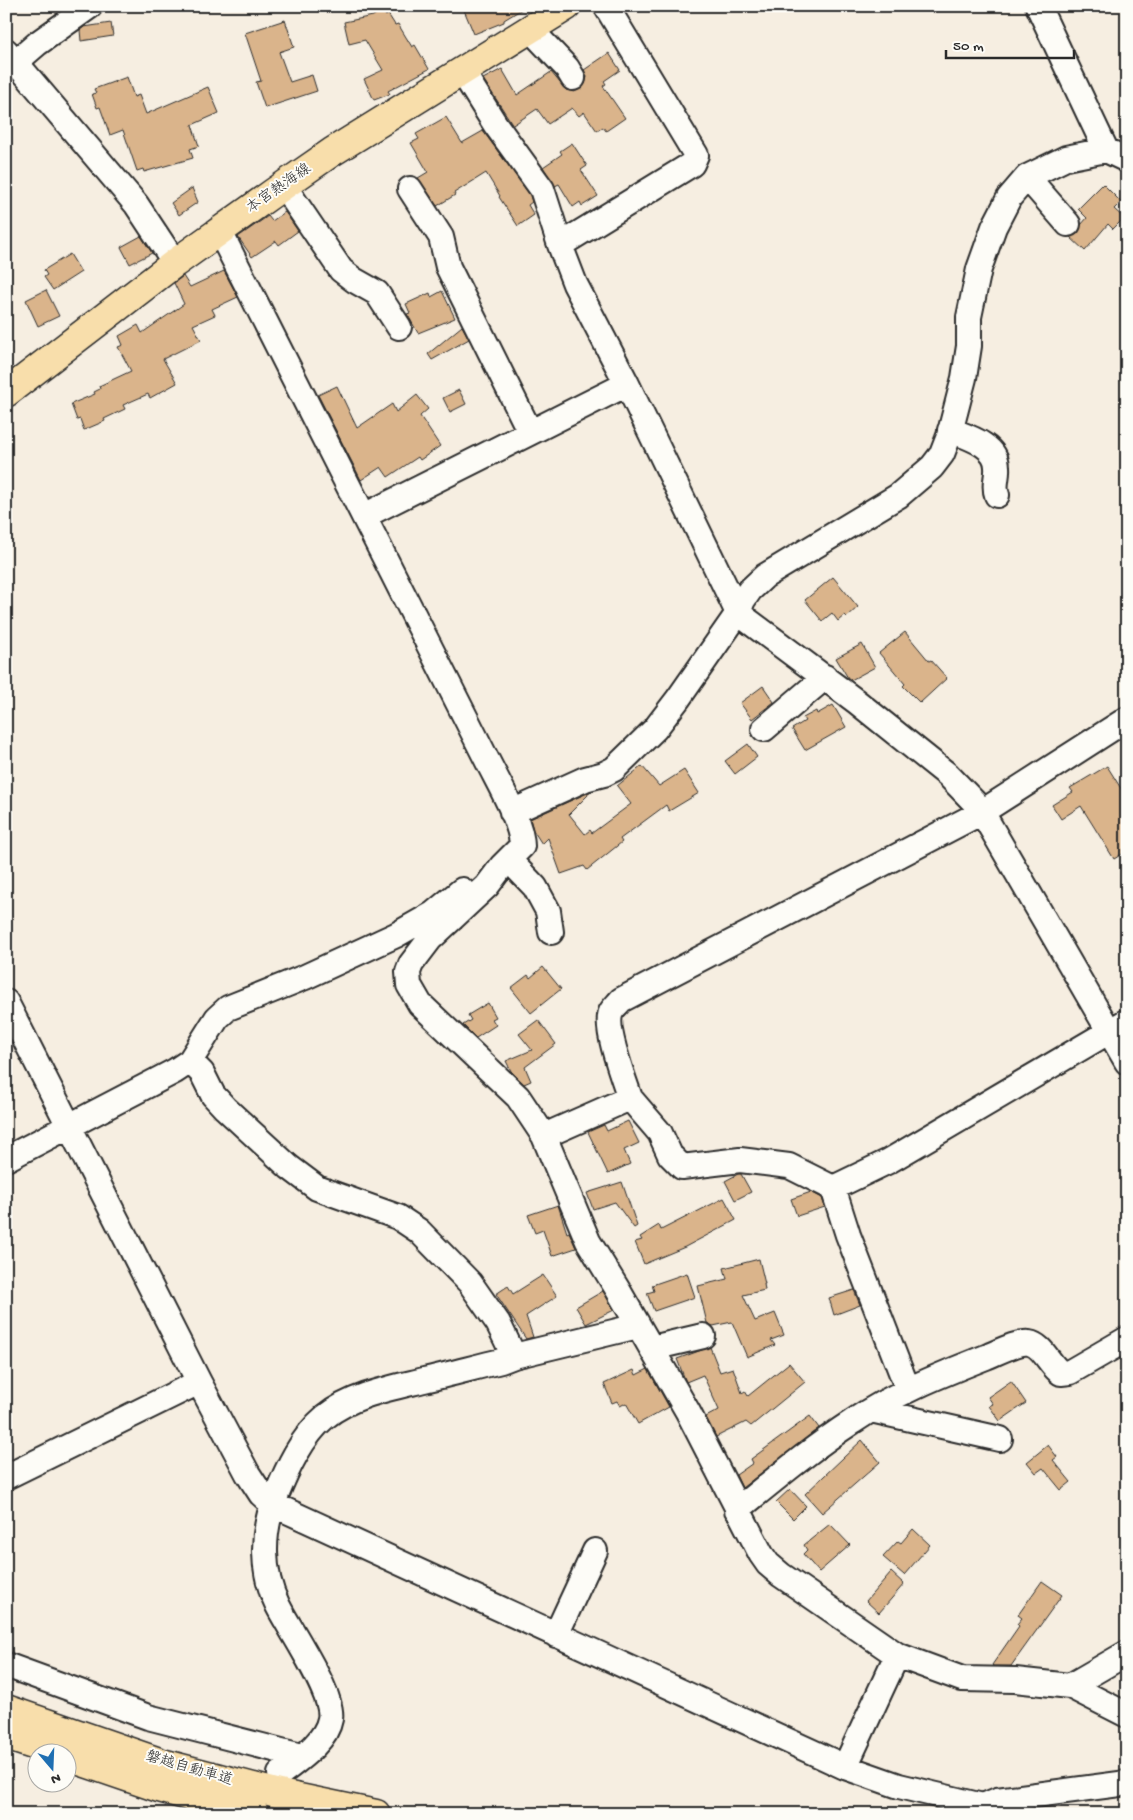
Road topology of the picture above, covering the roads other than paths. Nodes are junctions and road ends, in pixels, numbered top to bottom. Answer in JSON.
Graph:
{"nodes":[{"id":1,"x":90,"y":6,"type":"edge"},
{"id":2,"x":567,"y":6,"type":"edge"},
{"id":3,"x":606,"y":6,"type":"edge"},
{"id":4,"x":1038,"y":6,"type":"edge"},
{"id":5,"x":530,"y":29,"type":"junction"},
{"id":6,"x":11,"y":56,"type":"edge"},
{"id":7,"x":462,"y":71,"type":"junction"},
{"id":8,"x":573,"y":78,"type":"dead end"},
{"id":9,"x":1106,"y":150,"type":"junction"},
{"id":10,"x":1127,"y":160,"type":"edge"},
{"id":11,"x":1027,"y":177,"type":"junction"},
{"id":12,"x":284,"y":186,"type":"junction"},
{"id":13,"x":410,"y":189,"type":"dead end"},
{"id":14,"x":1068,"y":224,"type":"dead end"},
{"id":15,"x":219,"y":230,"type":"junction"},
{"id":16,"x":560,"y":245,"type":"junction"},
{"id":17,"x":175,"y":263,"type":"junction"},
{"id":18,"x":399,"y":327,"type":"dead end"},
{"id":19,"x":627,"y":384,"type":"junction"},
{"id":20,"x":6,"y":393,"type":"edge"},
{"id":21,"x":950,"y":430,"type":"junction"},
{"id":22,"x":530,"y":432,"type":"junction"},
{"id":23,"x":997,"y":495,"type":"dead end"},
{"id":24,"x":364,"y":516,"type":"junction"},
{"id":25,"x":738,"y":613,"type":"junction"},
{"id":26,"x":824,"y":677,"type":"junction"},
{"id":27,"x":1127,"y":719,"type":"edge"},
{"id":28,"x":764,"y":729,"type":"dead end"},
{"id":29,"x":512,"y":812,"type":"junction"},
{"id":30,"x":982,"y":812,"type":"junction"},
{"id":31,"x":505,"y":863,"type":"junction"},
{"id":32,"x":552,"y":932,"type":"dead end"},
{"id":33,"x":6,"y":1002,"type":"edge"},
{"id":34,"x":1118,"y":1026,"type":"edge"},
{"id":35,"x":190,"y":1061,"type":"junction"},
{"id":36,"x":1127,"y":1062,"type":"edge"},
{"id":37,"x":630,"y":1098,"type":"junction"},
{"id":38,"x":69,"y":1126,"type":"junction"},
{"id":39,"x":544,"y":1136,"type":"junction"},
{"id":40,"x":6,"y":1159,"type":"edge"},
{"id":41,"x":833,"y":1188,"type":"junction"},
{"id":42,"x":638,"y":1326,"type":"junction"},
{"id":43,"x":703,"y":1336,"type":"dead end"},
{"id":44,"x":1127,"y":1339,"type":"edge"},
{"id":45,"x":652,"y":1348,"type":"junction"},
{"id":46,"x":514,"y":1356,"type":"junction"},
{"id":47,"x":199,"y":1382,"type":"junction"},
{"id":48,"x":908,"y":1390,"type":"junction"},
{"id":49,"x":871,"y":1410,"type":"junction"},
{"id":50,"x":1000,"y":1439,"type":"dead end"},
{"id":51,"x":6,"y":1477,"type":"edge"},
{"id":52,"x":272,"y":1504,"type":"junction"},
{"id":53,"x":737,"y":1510,"type":"junction"},
{"id":54,"x":594,"y":1551,"type":"dead end"},
{"id":55,"x":556,"y":1635,"type":"junction"},
{"id":56,"x":1127,"y":1653,"type":"edge"},
{"id":57,"x":897,"y":1655,"type":"junction"},
{"id":58,"x":6,"y":1665,"type":"edge"},
{"id":59,"x":1070,"y":1686,"type":"junction"},
{"id":60,"x":6,"y":1709,"type":"edge"},
{"id":61,"x":1127,"y":1715,"type":"edge"},
{"id":62,"x":6,"y":1736,"type":"edge"},
{"id":63,"x":28,"y":1743,"type":"edge"},
{"id":64,"x":302,"y":1756,"type":"junction"},
{"id":65,"x":78,"y":1760,"type":"edge"},
{"id":66,"x":845,"y":1767,"type":"junction"},
{"id":67,"x":280,"y":1774,"type":"dead end"},
{"id":68,"x":1127,"y":1783,"type":"edge"},
{"id":69,"x":989,"y":1810,"type":"edge"},
{"id":70,"x":255,"y":1814,"type":"edge"},
{"id":71,"x":376,"y":1814,"type":"edge"}],
"edges":[{"from":1,"to":6,"type":"street"},
{"from":2,"to":5,"type":"main road","name":"本宮熱海線"},
{"from":3,"to":16,"type":"street"},
{"from":4,"to":9,"type":"street"},
{"from":5,"to":7,"type":"main road","name":"本宮熱海線"},
{"from":5,"to":8,"type":"street"},
{"from":6,"to":17,"type":"street"},
{"from":7,"to":12,"type":"main road","name":"本宮熱海線"},
{"from":7,"to":16,"type":"street"},
{"from":9,"to":10,"type":"street"},
{"from":9,"to":11,"type":"street"},
{"from":11,"to":14,"type":"street"},
{"from":11,"to":21,"type":"street"},
{"from":12,"to":15,"type":"main road","name":"本宮熱海線"},
{"from":12,"to":18,"type":"street"},
{"from":13,"to":22,"type":"street"},
{"from":15,"to":17,"type":"main road","name":"本宮熱海線"},
{"from":15,"to":24,"type":"street"},
{"from":16,"to":19,"type":"street"},
{"from":17,"to":20,"type":"main road","name":"本宮熱海線"},
{"from":19,"to":22,"type":"street"},
{"from":19,"to":25,"type":"street"},
{"from":21,"to":23,"type":"street"},
{"from":21,"to":25,"type":"street"},
{"from":22,"to":24,"type":"street"},
{"from":24,"to":29,"type":"street"},
{"from":25,"to":26,"type":"street"},
{"from":25,"to":29,"type":"street"},
{"from":26,"to":28,"type":"street"},
{"from":26,"to":30,"type":"street"},
{"from":27,"to":30,"type":"street"},
{"from":29,"to":31,"type":"street"},
{"from":30,"to":34,"type":"street"},
{"from":30,"to":37,"type":"street"},
{"from":31,"to":32,"type":"street"},
{"from":31,"to":35,"type":"street"},
{"from":31,"to":39,"type":"street"},
{"from":33,"to":38,"type":"street"},
{"from":34,"to":36,"type":"street"},
{"from":34,"to":41,"type":"street"},
{"from":35,"to":38,"type":"street"},
{"from":35,"to":46,"type":"street"},
{"from":37,"to":39,"type":"street"},
{"from":37,"to":41,"type":"street"},
{"from":38,"to":40,"type":"street"},
{"from":38,"to":47,"type":"street"},
{"from":39,"to":42,"type":"street"},
{"from":41,"to":48,"type":"street"},
{"from":42,"to":45,"type":"street"},
{"from":42,"to":46,"type":"street"},
{"from":43,"to":45,"type":"street"},
{"from":44,"to":48,"type":"street"},
{"from":45,"to":53,"type":"street"},
{"from":46,"to":52,"type":"street"},
{"from":47,"to":51,"type":"street"},
{"from":47,"to":52,"type":"street"},
{"from":48,"to":49,"type":"street"},
{"from":49,"to":50,"type":"street"},
{"from":49,"to":53,"type":"street"},
{"from":52,"to":55,"type":"street"},
{"from":52,"to":64,"type":"street"},
{"from":53,"to":57,"type":"street"},
{"from":54,"to":55,"type":"street"},
{"from":55,"to":66,"type":"street"},
{"from":56,"to":59,"type":"street"},
{"from":57,"to":59,"type":"street"},
{"from":57,"to":66,"type":"street"},
{"from":58,"to":64,"type":"street"},
{"from":59,"to":61,"type":"street"},
{"from":60,"to":71,"type":"main road","name":"磐越自動車道"},
{"from":62,"to":63,"type":"main road"},
{"from":64,"to":67,"type":"street"},
{"from":65,"to":70,"type":"main road","name":"磐越自動車道"},
{"from":66,"to":69,"type":"street"},
{"from":68,"to":69,"type":"street"}]}
